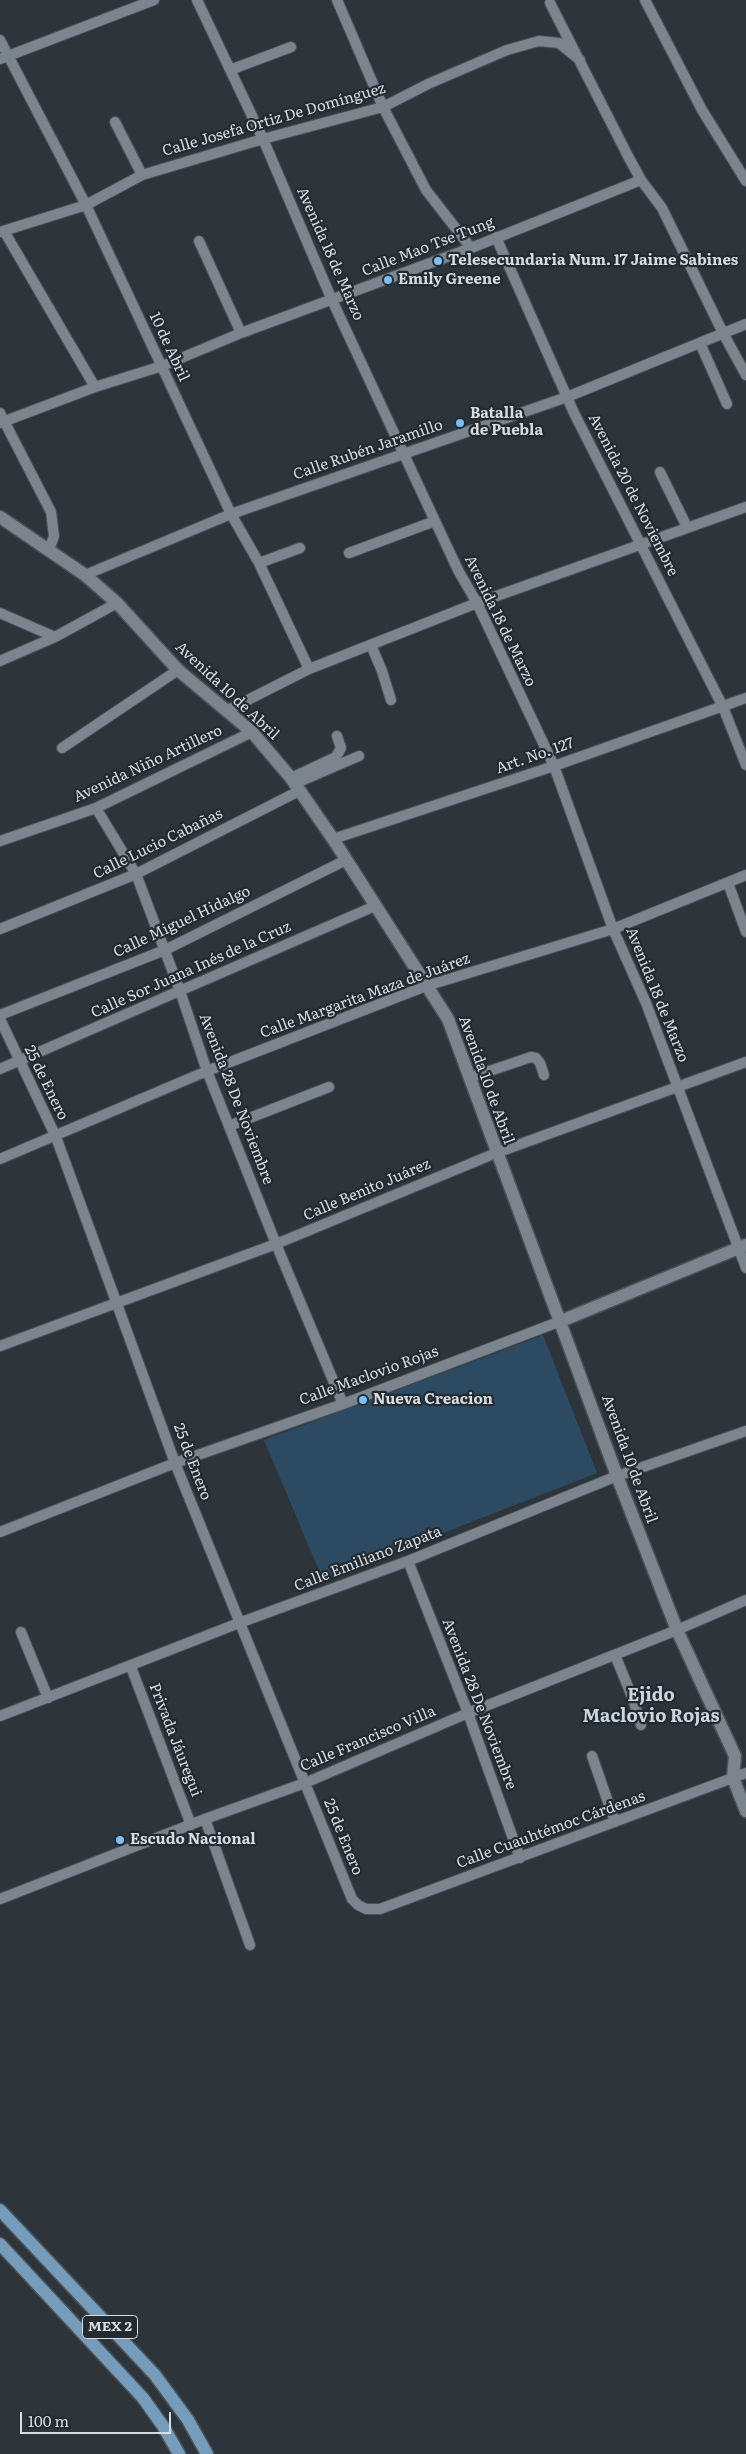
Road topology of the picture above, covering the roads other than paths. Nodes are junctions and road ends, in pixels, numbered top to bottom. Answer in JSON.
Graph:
{"nodes":[{"id":1,"x":154,"y":0,"type":"edge"},
{"id":2,"x":197,"y":0,"type":"edge"},
{"id":3,"x":337,"y":0,"type":"edge"},
{"id":4,"x":645,"y":0,"type":"edge"},
{"id":5,"x":550,"y":3,"type":"dead end"},
{"id":6,"x":0,"y":40,"type":"edge"},
{"id":7,"x":291,"y":47,"type":"dead end"},
{"id":8,"x":4,"y":58,"type":"edge"},
{"id":9,"x":580,"y":60,"type":"junction"},
{"id":10,"x":230,"y":70,"type":"junction"},
{"id":11,"x":383,"y":107,"type":"junction"},
{"id":12,"x":115,"y":122,"type":"dead end"},
{"id":13,"x":263,"y":139,"type":"junction"},
{"id":14,"x":142,"y":175,"type":"junction"},
{"id":15,"x":641,"y":180,"type":"junction"},
{"id":16,"x":746,"y":181,"type":"edge"},
{"id":17,"x":86,"y":205,"type":"junction"},
{"id":18,"x":2,"y":231,"type":"edge"},
{"id":19,"x":496,"y":237,"type":"junction"},
{"id":20,"x":200,"y":241,"type":"dead end"},
{"id":21,"x":471,"y":248,"type":"junction"},
{"id":22,"x":332,"y":300,"type":"junction"},
{"id":23,"x":746,"y":324,"type":"edge"},
{"id":24,"x":241,"y":333,"type":"junction"},
{"id":25,"x":723,"y":333,"type":"junction"},
{"id":26,"x":700,"y":343,"type":"junction"},
{"id":27,"x":162,"y":366,"type":"junction"},
{"id":28,"x":746,"y":375,"type":"edge"},
{"id":29,"x":95,"y":388,"type":"junction"},
{"id":30,"x":567,"y":397,"type":"junction"},
{"id":31,"x":727,"y":404,"type":"dead end"},
{"id":32,"x":1,"y":419,"type":"edge"},
{"id":33,"x":405,"y":452,"type":"junction"},
{"id":34,"x":660,"y":472,"type":"dead end"},
{"id":35,"x":746,"y":506,"type":"edge"},
{"id":36,"x":231,"y":514,"type":"junction"},
{"id":37,"x":0,"y":517,"type":"edge"},
{"id":38,"x":435,"y":521,"type":"junction"},
{"id":39,"x":687,"y":527,"type":"junction"},
{"id":40,"x":642,"y":545,"type":"junction"},
{"id":41,"x":300,"y":548,"type":"dead end"},
{"id":42,"x":49,"y":550,"type":"junction"},
{"id":43,"x":349,"y":553,"type":"dead end"},
{"id":44,"x":259,"y":563,"type":"junction"},
{"id":45,"x":85,"y":575,"type":"junction"},
{"id":46,"x":117,"y":603,"type":"junction"},
{"id":47,"x":478,"y":603,"type":"junction"},
{"id":48,"x":0,"y":614,"type":"edge"},
{"id":49,"x":55,"y":637,"type":"junction"},
{"id":50,"x":371,"y":644,"type":"junction"},
{"id":51,"x":0,"y":661,"type":"edge"},
{"id":52,"x":310,"y":669,"type":"junction"},
{"id":53,"x":178,"y":670,"type":"junction"},
{"id":54,"x":746,"y":698,"type":"edge"},
{"id":55,"x":391,"y":700,"type":"dead end"},
{"id":56,"x":723,"y":707,"type":"junction"},
{"id":57,"x":228,"y":710,"type":"junction"},
{"id":58,"x":252,"y":732,"type":"junction"},
{"id":59,"x":337,"y":736,"type":"dead end"},
{"id":60,"x":62,"y":748,"type":"dead end"},
{"id":61,"x":359,"y":756,"type":"dead end"},
{"id":62,"x":746,"y":765,"type":"edge"},
{"id":63,"x":554,"y":766,"type":"junction"},
{"id":64,"x":294,"y":784,"type":"junction"},
{"id":65,"x":96,"y":808,"type":"junction"},
{"id":66,"x":333,"y":839,"type":"junction"},
{"id":67,"x":0,"y":841,"type":"edge"},
{"id":68,"x":346,"y":860,"type":"junction"},
{"id":69,"x":136,"y":874,"type":"junction"},
{"id":70,"x":746,"y":875,"type":"edge"},
{"id":71,"x":728,"y":883,"type":"junction"},
{"id":72,"x":375,"y":906,"type":"junction"},
{"id":73,"x":613,"y":928,"type":"junction"},
{"id":74,"x":0,"y":929,"type":"edge"},
{"id":75,"x":746,"y":932,"type":"edge"},
{"id":76,"x":164,"y":950,"type":"junction"},
{"id":77,"x":426,"y":986,"type":"junction"},
{"id":78,"x":180,"y":992,"type":"junction"},
{"id":79,"x":0,"y":1015,"type":"edge"},
{"id":80,"x":0,"y":1019,"type":"edge"},
{"id":81,"x":18,"y":1062,"type":"junction"},
{"id":82,"x":746,"y":1062,"type":"edge"},
{"id":83,"x":0,"y":1069,"type":"edge"},
{"id":84,"x":207,"y":1071,"type":"junction"},
{"id":85,"x":544,"y":1075,"type":"dead end"},
{"id":86,"x":469,"y":1078,"type":"junction"},
{"id":87,"x":329,"y":1087,"type":"dead end"},
{"id":88,"x":678,"y":1088,"type":"junction"},
{"id":89,"x":229,"y":1126,"type":"junction"},
{"id":90,"x":56,"y":1137,"type":"junction"},
{"id":91,"x":496,"y":1153,"type":"junction"},
{"id":92,"x":0,"y":1159,"type":"edge"},
{"id":93,"x":276,"y":1244,"type":"junction"},
{"id":94,"x":742,"y":1246,"type":"edge"},
{"id":95,"x":746,"y":1268,"type":"edge"},
{"id":96,"x":115,"y":1302,"type":"junction"},
{"id":97,"x":561,"y":1322,"type":"junction"},
{"id":98,"x":0,"y":1346,"type":"edge"},
{"id":99,"x":343,"y":1404,"type":"junction"},
{"id":100,"x":746,"y":1431,"type":"edge"},
{"id":101,"x":175,"y":1463,"type":"junction"},
{"id":102,"x":617,"y":1476,"type":"junction"},
{"id":103,"x":0,"y":1532,"type":"edge"},
{"id":104,"x":408,"y":1561,"type":"junction"},
{"id":105,"x":746,"y":1600,"type":"edge"},
{"id":106,"x":239,"y":1623,"type":"junction"},
{"id":107,"x":677,"y":1630,"type":"junction"},
{"id":108,"x":21,"y":1632,"type":"dead end"},
{"id":109,"x":615,"y":1655,"type":"junction"},
{"id":110,"x":131,"y":1667,"type":"junction"},
{"id":111,"x":48,"y":1698,"type":"junction"},
{"id":112,"x":468,"y":1713,"type":"junction"},
{"id":113,"x":0,"y":1715,"type":"edge"},
{"id":114,"x":641,"y":1725,"type":"dead end"},
{"id":115,"x":592,"y":1756,"type":"dead end"},
{"id":116,"x":735,"y":1756,"type":"junction"},
{"id":117,"x":746,"y":1764,"type":"edge"},
{"id":118,"x":746,"y":1773,"type":"edge"},
{"id":119,"x":733,"y":1778,"type":"junction"},
{"id":120,"x":305,"y":1783,"type":"junction"},
{"id":121,"x":746,"y":1812,"type":"edge"},
{"id":122,"x":205,"y":1818,"type":"junction"},
{"id":123,"x":616,"y":1822,"type":"junction"},
{"id":124,"x":191,"y":1825,"type":"junction"},
{"id":125,"x":520,"y":1858,"type":"junction"},
{"id":126,"x":0,"y":1899,"type":"edge"},
{"id":127,"x":366,"y":1909,"type":"joint"},
{"id":128,"x":250,"y":1945,"type":"dead end"},
{"id":129,"x":0,"y":2210,"type":"edge"},
{"id":130,"x":0,"y":2244,"type":"edge"},
{"id":131,"x":179,"y":2454,"type":"edge"},
{"id":132,"x":207,"y":2454,"type":"edge"}],
"edges":[{"from":1,"to":8,"type":"street"},
{"from":2,"to":10,"type":"street","name":"Avenida 18 de Marzo"},
{"from":3,"to":11,"type":"street"},
{"from":4,"to":16,"type":"street"},
{"from":5,"to":9,"type":"street"},
{"from":6,"to":8,"type":"street","name":"10 de Abril"},
{"from":7,"to":10,"type":"street"},
{"from":8,"to":17,"type":"street","name":"10 de Abril"},
{"from":9,"to":11,"type":"street","name":"Calle Josefa Ortiz De Domínguez"},
{"from":9,"to":15,"type":"street"},
{"from":10,"to":13,"type":"street","name":"Avenida 18 de Marzo"},
{"from":11,"to":13,"type":"street","name":"Calle Josefa Ortiz De Domínguez"},
{"from":11,"to":21,"type":"street"},
{"from":12,"to":14,"type":"street"},
{"from":13,"to":14,"type":"street","name":"Calle Josefa Ortiz De Domínguez"},
{"from":13,"to":22,"type":"street","name":"Avenida 18 de Marzo"},
{"from":14,"to":17,"type":"street","name":"Calle Josefa Ortiz De Domínguez"},
{"from":15,"to":19,"type":"street","name":"Calle Mao Tse Tung"},
{"from":15,"to":25,"type":"street"},
{"from":17,"to":18,"type":"street","name":"Calle Josefa Ortiz De Domínguez"},
{"from":17,"to":27,"type":"street","name":"10 de Abril"},
{"from":18,"to":29,"type":"street"},
{"from":19,"to":21,"type":"street","name":"Calle Mao Tse Tung"},
{"from":19,"to":30,"type":"street","name":"Avenida 20 de Noviembre"},
{"from":20,"to":24,"type":"street"},
{"from":21,"to":22,"type":"street","name":"Calle Mao Tse Tung"},
{"from":22,"to":24,"type":"street","name":"Calle Mao Tse Tung"},
{"from":22,"to":33,"type":"street","name":"Avenida 18 de Marzo"},
{"from":23,"to":25,"type":"street","name":"Calle Rubén Jaramillo"},
{"from":24,"to":27,"type":"street","name":"Calle Mao Tse Tung"},
{"from":25,"to":26,"type":"street","name":"Calle Rubén Jaramillo"},
{"from":25,"to":28,"type":"street"},
{"from":26,"to":30,"type":"street","name":"Calle Rubén Jaramillo"},
{"from":26,"to":31,"type":"street"},
{"from":27,"to":29,"type":"street","name":"Calle Mao Tse Tung"},
{"from":27,"to":36,"type":"street","name":"10 de Abril"},
{"from":29,"to":32,"type":"street","name":"Calle Mao Tse Tung"},
{"from":30,"to":33,"type":"street","name":"Calle Rubén Jaramillo"},
{"from":30,"to":40,"type":"street","name":"Avenida 20 de Noviembre"},
{"from":32,"to":42,"type":"street"},
{"from":33,"to":36,"type":"street","name":"Calle Rubén Jaramillo"},
{"from":33,"to":38,"type":"street","name":"Avenida 18 de Marzo"},
{"from":34,"to":39,"type":"street"},
{"from":35,"to":39,"type":"street"},
{"from":36,"to":44,"type":"street","name":"10 de Abril"},
{"from":36,"to":45,"type":"street","name":"Calle Rubén Jaramillo"},
{"from":37,"to":42,"type":"street","name":"Avenida 10 de Abril"},
{"from":38,"to":43,"type":"street"},
{"from":38,"to":47,"type":"street","name":"Avenida 18 de Marzo"},
{"from":39,"to":40,"type":"street"},
{"from":40,"to":47,"type":"street"},
{"from":40,"to":56,"type":"street","name":"Avenida 20 de Noviembre"},
{"from":41,"to":44,"type":"street"},
{"from":42,"to":45,"type":"street","name":"Avenida 10 de Abril"},
{"from":44,"to":52,"type":"street","name":"10 de Abril"},
{"from":45,"to":46,"type":"street","name":"Avenida 10 de Abril"},
{"from":46,"to":49,"type":"street"},
{"from":46,"to":53,"type":"street","name":"Avenida 10 de Abril"},
{"from":47,"to":50,"type":"street"},
{"from":47,"to":63,"type":"street","name":"Avenida 18 de Marzo"},
{"from":48,"to":49,"type":"street"},
{"from":49,"to":51,"type":"street"},
{"from":50,"to":52,"type":"street"},
{"from":50,"to":55,"type":"street"},
{"from":52,"to":57,"type":"street"},
{"from":53,"to":57,"type":"street","name":"Avenida 10 de Abril"},
{"from":53,"to":60,"type":"street"},
{"from":54,"to":56,"type":"street","name":"Art. No. 127"},
{"from":56,"to":62,"type":"street","name":"Avenida 20 de Noviembre"},
{"from":56,"to":63,"type":"street","name":"Art. No. 127"},
{"from":57,"to":58,"type":"street","name":"Avenida 10 de Abril"},
{"from":58,"to":64,"type":"street","name":"Avenida 10 de Abril"},
{"from":58,"to":65,"type":"street","name":"Avenida Niño Artillero"},
{"from":59,"to":64,"type":"street"},
{"from":61,"to":64,"type":"street"},
{"from":63,"to":66,"type":"street","name":"Art. No. 127"},
{"from":63,"to":73,"type":"street","name":"Avenida 18 de Marzo"},
{"from":64,"to":66,"type":"street","name":"Avenida 10 de Abril"},
{"from":64,"to":69,"type":"street","name":"Calle Lucio Cabañas"},
{"from":65,"to":67,"type":"street","name":"Avenida Niño Artillero"},
{"from":65,"to":69,"type":"street","name":"Avenida 28 De Noviembre"},
{"from":66,"to":68,"type":"street","name":"Avenida 10 de Abril"},
{"from":68,"to":72,"type":"street","name":"Avenida 10 de Abril"},
{"from":68,"to":76,"type":"street","name":"Calle Miguel Hidalgo"},
{"from":69,"to":74,"type":"street","name":"Calle Lucio Cabañas"},
{"from":69,"to":76,"type":"street","name":"Avenida 28 De Noviembre"},
{"from":70,"to":71,"type":"street","name":"Calle Margarita Maza de Juárez"},
{"from":71,"to":73,"type":"street","name":"Calle Margarita Maza de Juárez"},
{"from":71,"to":75,"type":"street"},
{"from":72,"to":77,"type":"street","name":"Avenida 10 de Abril"},
{"from":72,"to":78,"type":"street","name":"Calle Sor Juana Inés de la Cruz"},
{"from":73,"to":77,"type":"street","name":"Calle Margarita Maza de Juárez"},
{"from":73,"to":88,"type":"street","name":"Avenida 18 de Marzo"},
{"from":76,"to":78,"type":"street","name":"Avenida 28 De Noviembre"},
{"from":76,"to":79,"type":"street","name":"Calle Miguel Hidalgo"},
{"from":77,"to":84,"type":"street","name":"Calle Margarita Maza de Juárez"},
{"from":77,"to":86,"type":"street","name":"Avenida 10 de Abril"},
{"from":78,"to":81,"type":"street","name":"Calle Sor Juana Inés de la Cruz"},
{"from":78,"to":84,"type":"street","name":"Avenida 28 De Noviembre"},
{"from":80,"to":81,"type":"street","name":"25 de Enero"},
{"from":81,"to":83,"type":"street","name":"Calle Sor Juana Inés de la Cruz"},
{"from":81,"to":90,"type":"street","name":"25 de Enero"},
{"from":82,"to":88,"type":"street","name":"Calle Benito Juárez"},
{"from":84,"to":89,"type":"street","name":"Avenida 28 De Noviembre"},
{"from":84,"to":90,"type":"street","name":"Calle Margarita Maza de Juárez"},
{"from":85,"to":86,"type":"street"},
{"from":86,"to":91,"type":"street","name":"Avenida 10 de Abril"},
{"from":87,"to":89,"type":"street"},
{"from":88,"to":91,"type":"street","name":"Calle Benito Juárez"},
{"from":88,"to":94,"type":"street","name":"Avenida 18 de Marzo"},
{"from":89,"to":93,"type":"street","name":"Avenida 28 De Noviembre"},
{"from":90,"to":92,"type":"street","name":"Calle Margarita Maza de Juárez"},
{"from":90,"to":96,"type":"street","name":"25 de Enero"},
{"from":91,"to":93,"type":"street","name":"Calle Benito Juárez"},
{"from":91,"to":97,"type":"street","name":"Avenida 10 de Abril"},
{"from":93,"to":96,"type":"street","name":"Calle Benito Juárez"},
{"from":93,"to":99,"type":"street","name":"Avenida 28 De Noviembre"},
{"from":94,"to":95,"type":"street","name":"Avenida 18 de Marzo"},
{"from":94,"to":97,"type":"street","name":"Calle Maclovio Rojas"},
{"from":96,"to":98,"type":"street","name":"Calle Benito Juárez"},
{"from":96,"to":101,"type":"street","name":"25 de Enero"},
{"from":97,"to":99,"type":"street","name":"Calle Maclovio Rojas"},
{"from":97,"to":102,"type":"street","name":"Avenida 10 de Abril"},
{"from":99,"to":101,"type":"street","name":"Calle Maclovio Rojas"},
{"from":100,"to":102,"type":"street","name":"Calle Emiliano Zapata"},
{"from":101,"to":103,"type":"street","name":"Calle Maclovio Rojas"},
{"from":101,"to":106,"type":"street","name":"25 de Enero"},
{"from":102,"to":104,"type":"street","name":"Calle Emiliano Zapata"},
{"from":102,"to":107,"type":"street","name":"Avenida 10 de Abril"},
{"from":104,"to":106,"type":"street","name":"Calle Emiliano Zapata"},
{"from":104,"to":112,"type":"street","name":"Avenida 28 De Noviembre"},
{"from":105,"to":107,"type":"street","name":"Calle Francisco Villa"},
{"from":106,"to":110,"type":"street","name":"Calle Emiliano Zapata"},
{"from":106,"to":120,"type":"street","name":"25 de Enero"},
{"from":107,"to":109,"type":"street","name":"Calle Francisco Villa"},
{"from":107,"to":116,"type":"street","name":"Avenida 10 de Abril"},
{"from":108,"to":111,"type":"street"},
{"from":109,"to":112,"type":"street","name":"Calle Francisco Villa"},
{"from":109,"to":114,"type":"street"},
{"from":110,"to":111,"type":"street","name":"Calle Emiliano Zapata"},
{"from":110,"to":124,"type":"street","name":"Privada Jáuregui"},
{"from":111,"to":113,"type":"street","name":"Calle Emiliano Zapata"},
{"from":112,"to":120,"type":"street","name":"Calle Francisco Villa"},
{"from":112,"to":125,"type":"street","name":"Avenida 28 De Noviembre"},
{"from":115,"to":123,"type":"street"},
{"from":116,"to":117,"type":"street"},
{"from":116,"to":119,"type":"street"},
{"from":118,"to":119,"type":"street","name":"Calle Cuauhtémoc Cárdenas"},
{"from":119,"to":121,"type":"street"},
{"from":119,"to":123,"type":"street","name":"Calle Cuauhtémoc Cárdenas"},
{"from":120,"to":122,"type":"street","name":"Calle Francisco Villa"},
{"from":120,"to":127,"type":"street","name":"25 de Enero"},
{"from":122,"to":124,"type":"street","name":"Calle Francisco Villa"},
{"from":122,"to":128,"type":"street"},
{"from":123,"to":125,"type":"street","name":"Calle Cuauhtémoc Cárdenas"},
{"from":124,"to":126,"type":"street","name":"Calle Francisco Villa"},
{"from":125,"to":127,"type":"street","name":"Calle Cuauhtémoc Cárdenas"},
{"from":129,"to":132,"type":"main road","number":"MEX 2"},
{"from":130,"to":131,"type":"main road","number":"MEX 2"}]}
